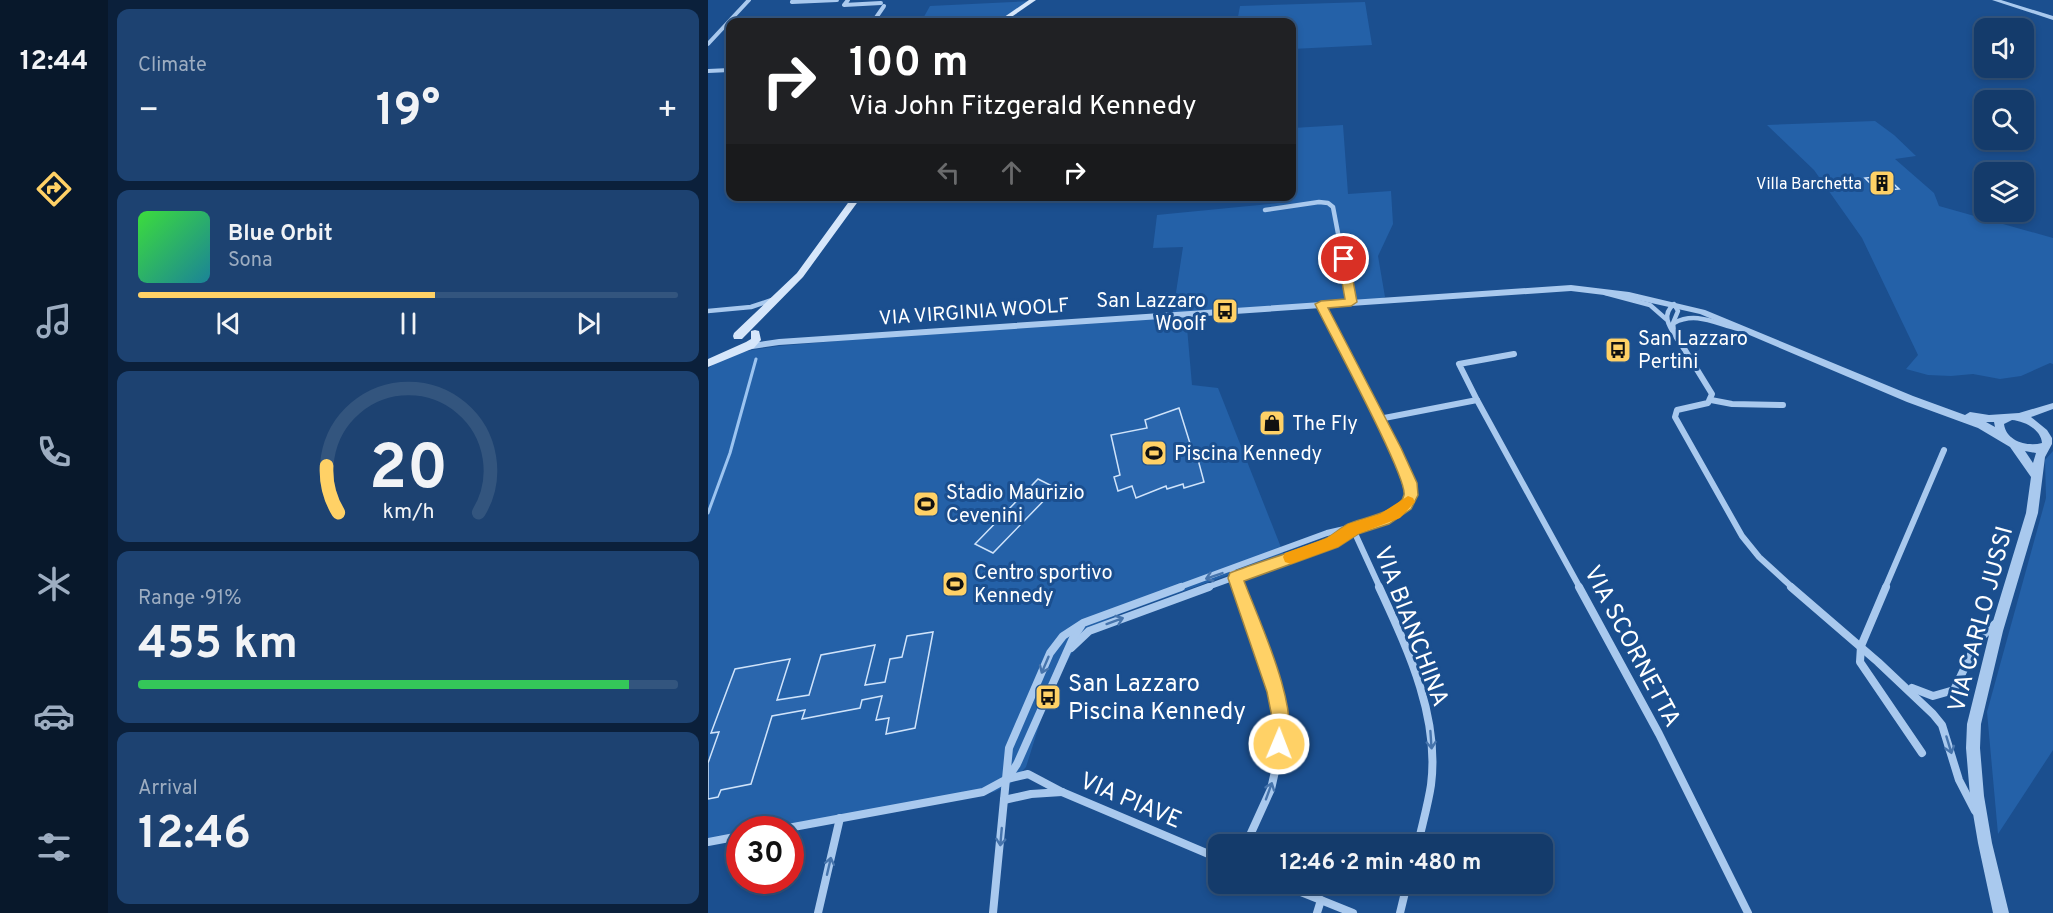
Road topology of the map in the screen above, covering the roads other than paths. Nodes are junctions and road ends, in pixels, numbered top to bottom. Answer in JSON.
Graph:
{"nodes":[{"id":1,"x":749,"y":0,"type":"edge"},
{"id":2,"x":793,"y":0,"type":"edge"},
{"id":3,"x":837,"y":0,"type":"edge"},
{"id":4,"x":848,"y":0,"type":"edge"},
{"id":5,"x":1033,"y":0,"type":"edge"},
{"id":6,"x":2000,"y":1,"type":"edge"},
{"id":7,"x":732,"y":18,"type":"edge"},
{"id":8,"x":875,"y":18,"type":"edge"},
{"id":9,"x":1006,"y":18,"type":"edge"},
{"id":10,"x":2053,"y":18,"type":"edge"},
{"id":11,"x":726,"y":25,"type":"edge"},
{"id":12,"x":708,"y":44,"type":"edge"},
{"id":13,"x":726,"y":70,"type":"edge"},
{"id":14,"x":708,"y":71,"type":"edge"},
{"id":15,"x":854,"y":201,"type":"edge"},
{"id":16,"x":1265,"y":210,"type":"dead end"},
{"id":17,"x":1598,"y":291,"type":"junction"},
{"id":18,"x":779,"y":298,"type":"junction"},
{"id":19,"x":1351,"y":302,"type":"junction"},
{"id":20,"x":1321,"y":304,"type":"junction"},
{"id":21,"x":1674,"y":304,"type":"junction"},
{"id":22,"x":752,"y":307,"type":"junction"},
{"id":23,"x":708,"y":312,"type":"edge"},
{"id":24,"x":761,"y":314,"type":"junction"},
{"id":25,"x":1667,"y":320,"type":"junction"},
{"id":26,"x":1673,"y":323,"type":"junction"},
{"id":27,"x":1749,"y":330,"type":"junction"},
{"id":28,"x":1674,"y":333,"type":"junction"},
{"id":29,"x":756,"y":336,"type":"junction"},
{"id":30,"x":779,"y":342,"type":"junction"},
{"id":31,"x":738,"y":344,"type":"junction"},
{"id":32,"x":1514,"y":354,"type":"dead end"},
{"id":33,"x":1477,"y":400,"type":"junction"},
{"id":34,"x":1711,"y":400,"type":"junction"},
{"id":35,"x":1783,"y":405,"type":"dead end"},
{"id":36,"x":2052,"y":405,"type":"edge"},
{"id":37,"x":1934,"y":409,"type":"junction"},
{"id":38,"x":2005,"y":417,"type":"junction"},
{"id":39,"x":2020,"y":417,"type":"junction"},
{"id":40,"x":1379,"y":419,"type":"junction"},
{"id":41,"x":2042,"y":430,"type":"junction"},
{"id":42,"x":2010,"y":440,"type":"junction"},
{"id":43,"x":2042,"y":448,"type":"junction"},
{"id":44,"x":1944,"y":450,"type":"dead end"},
{"id":45,"x":2037,"y":478,"type":"junction"},
{"id":46,"x":1353,"y":529,"type":"junction"},
{"id":47,"x":1234,"y":574,"type":"junction"},
{"id":48,"x":1998,"y":621,"type":"junction"},
{"id":49,"x":1083,"y":623,"type":"junction"},
{"id":50,"x":1861,"y":645,"type":"junction"},
{"id":51,"x":1067,"y":652,"type":"junction"},
{"id":52,"x":1902,"y":683,"type":"junction"},
{"id":53,"x":1922,"y":753,"type":"dead end"},
{"id":54,"x":1007,"y":779,"type":"junction"},
{"id":55,"x":1062,"y":792,"type":"junction"},
{"id":56,"x":1004,"y":800,"type":"junction"},
{"id":57,"x":840,"y":818,"type":"junction"},
{"id":58,"x":1979,"y":819,"type":"junction"},
{"id":59,"x":804,"y":825,"type":"edge"},
{"id":60,"x":1250,"y":834,"type":"edge"},
{"id":61,"x":1420,"y":834,"type":"edge"},
{"id":62,"x":726,"y":839,"type":"edge"},
{"id":63,"x":708,"y":842,"type":"edge"},
{"id":64,"x":1208,"y":854,"type":"edge"},
{"id":65,"x":1306,"y":894,"type":"edge"},
{"id":66,"x":1405,"y":894,"type":"edge"},
{"id":67,"x":1321,"y":900,"type":"junction"},
{"id":68,"x":818,"y":913,"type":"edge"},
{"id":69,"x":993,"y":913,"type":"edge"},
{"id":70,"x":1317,"y":913,"type":"edge"},
{"id":71,"x":1353,"y":913,"type":"edge"},
{"id":72,"x":1400,"y":913,"type":"edge"},
{"id":73,"x":1748,"y":913,"type":"edge"},
{"id":74,"x":2001,"y":913,"type":"edge"}],
"edges":[{"from":1,"to":7,"type":"street"},
{"from":2,"to":3,"type":"street"},
{"from":4,"to":8,"type":"street"},
{"from":5,"to":9,"type":"main road"},
{"from":6,"to":10,"type":"street"},
{"from":11,"to":12,"type":"street"},
{"from":13,"to":14,"type":"street"},
{"from":15,"to":18,"type":"main road"},
{"from":16,"to":19,"type":"street"},
{"from":17,"to":19,"type":"street","name":"VIA VIRGINIA WOOLF"},
{"from":17,"to":21,"type":"street","name":"VIA VIRGINIA WOOLF"},
{"from":17,"to":25,"type":"street","name":"VIA VIRGINIA WOOLF"},
{"from":18,"to":22,"type":"street"},
{"from":18,"to":24,"type":"main road"},
{"from":18,"to":29,"type":"main road"},
{"from":19,"to":20,"type":"street","name":"VIA VIRGINIA WOOLF"},
{"from":20,"to":30,"type":"street","name":"VIA VIRGINIA WOOLF"},
{"from":20,"to":40,"type":"street"},
{"from":21,"to":25,"type":"street"},
{"from":21,"to":26,"type":"street"},
{"from":21,"to":27,"type":"street","name":"VIA VIRGINIA WOOLF"},
{"from":22,"to":23,"type":"street"},
{"from":22,"to":24,"type":"street"},
{"from":24,"to":31,"type":"main road"},
{"from":25,"to":28,"type":"street"},
{"from":26,"to":27,"type":"street","name":"VIA VIRGINIA WOOLF"},
{"from":26,"to":28,"type":"street"},
{"from":27,"to":37,"type":"street","name":"VIA VIRGINIA WOOLF"},
{"from":28,"to":34,"type":"street"},
{"from":29,"to":30,"type":"street","name":"VIA VIRGINIA WOOLF"},
{"from":29,"to":31,"type":"main road"},
{"from":30,"to":31,"type":"street","name":"VIA VIRGINIA WOOLF"},
{"from":32,"to":33,"type":"street","name":"VIA SCORNETTA"},
{"from":33,"to":40,"type":"street"},
{"from":33,"to":73,"type":"street","name":"VIA SCORNETTA"},
{"from":34,"to":35,"type":"street"},
{"from":34,"to":50,"type":"street"},
{"from":36,"to":39,"type":"street"},
{"from":36,"to":41,"type":"street"},
{"from":37,"to":38,"type":"street","name":"VIA VIRGINIA WOOLF"},
{"from":37,"to":42,"type":"street","name":"VIA VIRGINIA WOOLF"},
{"from":38,"to":39,"type":"street","name":"VIA VIRGINIA WOOLF"},
{"from":38,"to":42,"type":"street"},
{"from":39,"to":41,"type":"street"},
{"from":40,"to":46,"type":"street"},
{"from":41,"to":43,"type":"street","name":"VIA CARLO JUSSI"},
{"from":42,"to":43,"type":"street"},
{"from":42,"to":45,"type":"street"},
{"from":43,"to":45,"type":"street","name":"VIA CARLO JUSSI"},
{"from":44,"to":50,"type":"street"},
{"from":45,"to":48,"type":"street","name":"VIA CARLO JUSSI"},
{"from":46,"to":47,"type":"street"},
{"from":46,"to":61,"type":"street","name":"VIA BIANCHINA","one_way":true},
{"from":47,"to":49,"type":"street","one_way":true},
{"from":51,"to":47,"type":"street","one_way":true},
{"from":60,"to":47,"type":"street","one_way":true},
{"from":48,"to":52,"type":"street"},
{"from":48,"to":58,"type":"street","name":"VIA CARLO JUSSI"},
{"from":49,"to":51,"type":"street"},
{"from":49,"to":54,"type":"street","one_way":true},
{"from":50,"to":52,"type":"street"},
{"from":50,"to":53,"type":"street"},
{"from":51,"to":54,"type":"street"},
{"from":52,"to":58,"type":"street","one_way":true},
{"from":54,"to":55,"type":"street","name":"VIA PIAVE"},
{"from":54,"to":56,"type":"street"},
{"from":54,"to":57,"type":"street"},
{"from":55,"to":56,"type":"street","name":"VIA PIAVE"},
{"from":55,"to":64,"type":"street","name":"VIA PIAVE"},
{"from":56,"to":69,"type":"street","one_way":true},
{"from":57,"to":59,"type":"street"},
{"from":68,"to":57,"type":"street","one_way":true},
{"from":58,"to":74,"type":"street","name":"VIA CARLO JUSSI"},
{"from":62,"to":63,"type":"street"},
{"from":65,"to":67,"type":"street"},
{"from":66,"to":72,"type":"street"},
{"from":67,"to":70,"type":"street"},
{"from":67,"to":71,"type":"street"}]}
